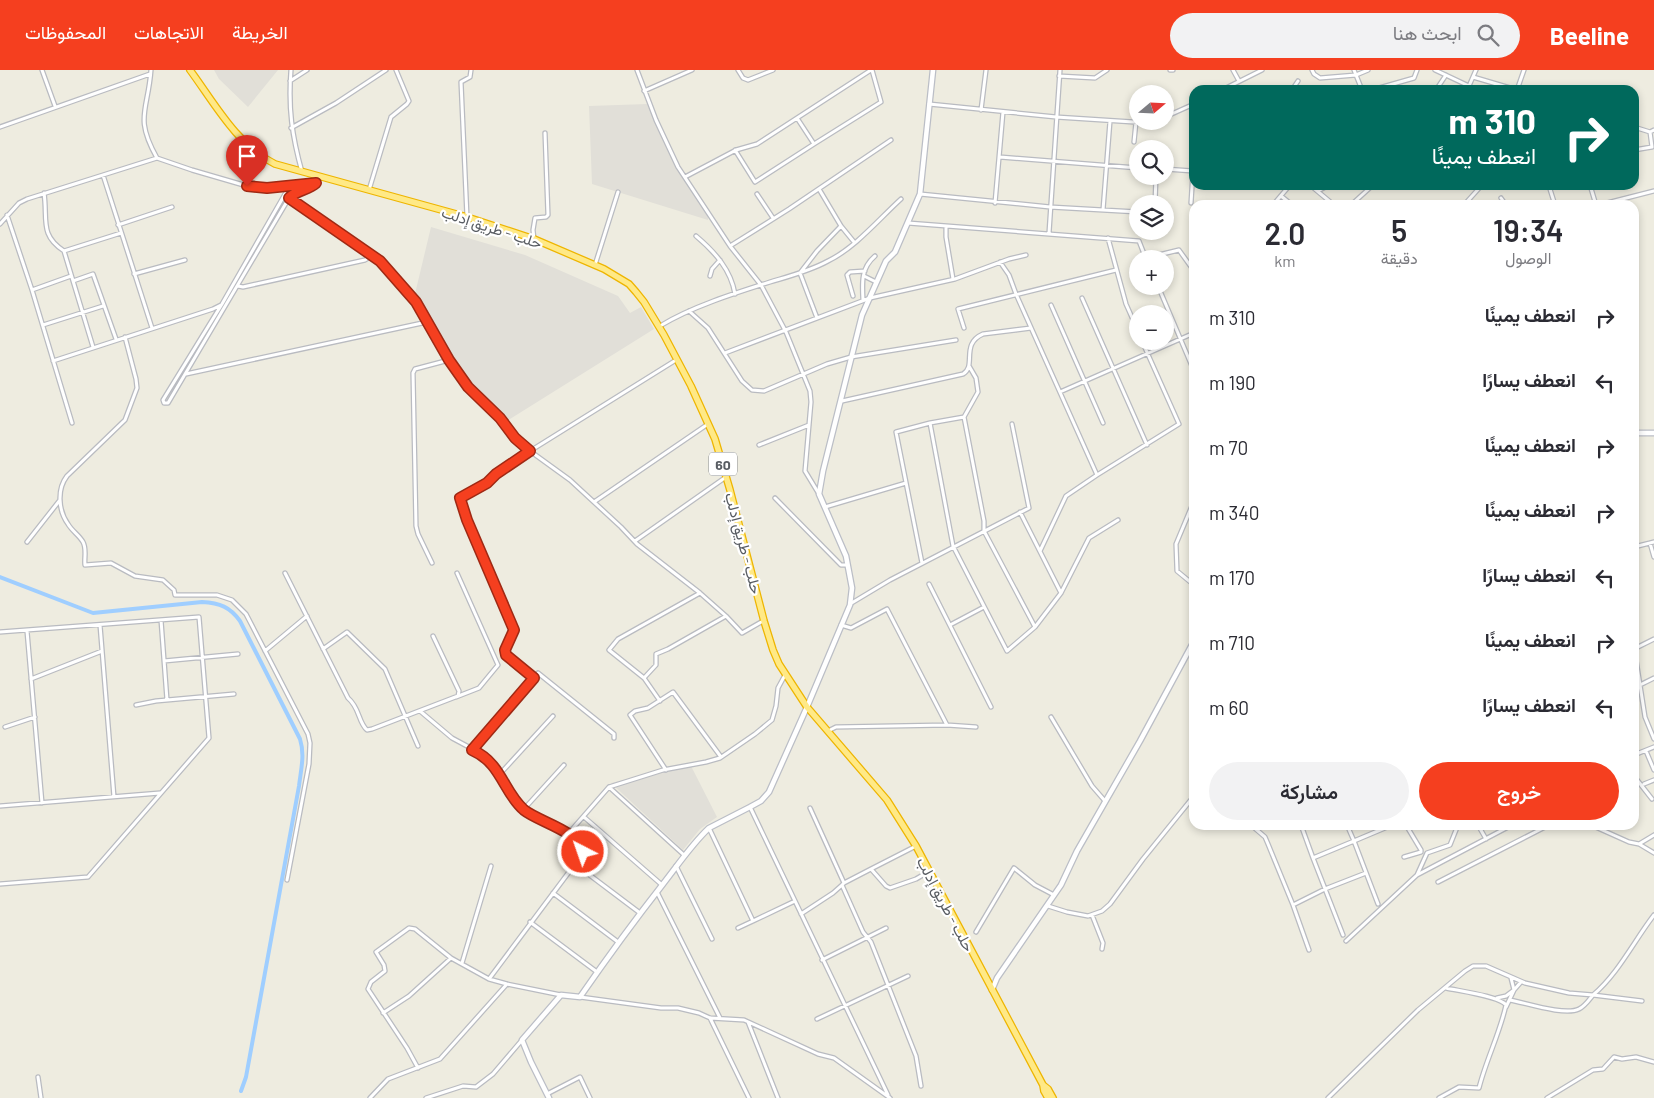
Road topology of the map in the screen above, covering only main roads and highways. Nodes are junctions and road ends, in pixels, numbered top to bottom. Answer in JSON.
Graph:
{"nodes":[{"id":1,"x":190,"y":70,"type":"edge"},
{"id":2,"x":1043,"y":1085,"type":"junction"},
{"id":3,"x":1048,"y":1098,"type":"edge"},
{"id":4,"x":1053,"y":1098,"type":"edge"}],
"edges":[{"from":1,"to":2,"type":"highway","name":"حلب - طريق إدلب","number":"60"},
{"from":2,"to":3,"type":"highway","name":"حلب - طريق إدلب","number":"60"},
{"from":2,"to":4,"type":"highway","number":"60"}]}
